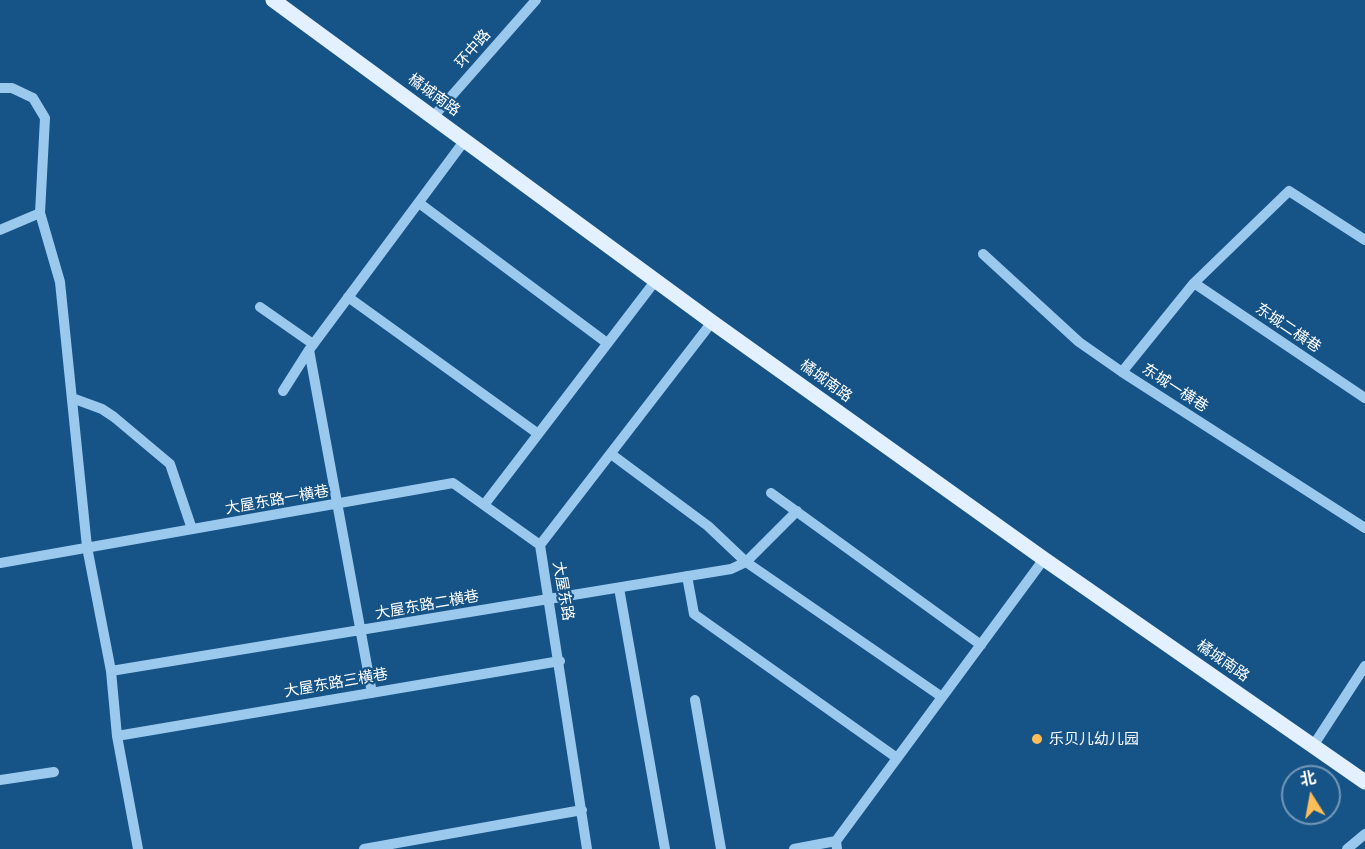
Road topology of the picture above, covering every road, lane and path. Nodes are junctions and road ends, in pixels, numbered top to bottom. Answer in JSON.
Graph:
{"nodes":[{"id":1,"x":273,"y":0,"type":"edge"},
{"id":2,"x":536,"y":0,"type":"edge"},
{"id":3,"x":0,"y":88,"type":"edge"},
{"id":4,"x":433,"y":117,"type":"junction"},
{"id":5,"x":465,"y":141,"type":"junction"},
{"id":6,"x":419,"y":203,"type":"junction"},
{"id":7,"x":40,"y":213,"type":"junction"},
{"id":8,"x":0,"y":230,"type":"edge"},
{"id":9,"x":1365,"y":240,"type":"edge"},
{"id":10,"x":983,"y":254,"type":"dead end"},
{"id":11,"x":656,"y":280,"type":"junction"},
{"id":12,"x":1194,"y":283,"type":"junction"},
{"id":13,"x":348,"y":297,"type":"junction"},
{"id":14,"x":260,"y":307,"type":"dead end"},
{"id":15,"x":712,"y":322,"type":"junction"},
{"id":16,"x":607,"y":343,"type":"junction"},
{"id":17,"x":311,"y":347,"type":"junction"},
{"id":18,"x":1122,"y":372,"type":"junction"},
{"id":19,"x":283,"y":391,"type":"dead end"},
{"id":20,"x":1365,"y":398,"type":"edge"},
{"id":21,"x":72,"y":399,"type":"junction"},
{"id":22,"x":537,"y":433,"type":"junction"},
{"id":23,"x":611,"y":454,"type":"junction"},
{"id":24,"x":771,"y":493,"type":"dead end"},
{"id":25,"x":337,"y":505,"type":"junction"},
{"id":26,"x":484,"y":505,"type":"junction"},
{"id":27,"x":797,"y":511,"type":"junction"},
{"id":28,"x":1365,"y":528,"type":"edge"},
{"id":29,"x":192,"y":529,"type":"junction"},
{"id":30,"x":540,"y":545,"type":"junction"},
{"id":31,"x":87,"y":547,"type":"junction"},
{"id":32,"x":1044,"y":559,"type":"junction"},
{"id":33,"x":0,"y":562,"type":"edge"},
{"id":34,"x":746,"y":562,"type":"junction"},
{"id":35,"x":687,"y":576,"type":"junction"},
{"id":36,"x":619,"y":588,"type":"junction"},
{"id":37,"x":550,"y":599,"type":"junction"},
{"id":38,"x":360,"y":632,"type":"junction"},
{"id":39,"x":981,"y":645,"type":"junction"},
{"id":40,"x":560,"y":661,"type":"junction"},
{"id":41,"x":1365,"y":666,"type":"edge"},
{"id":42,"x":111,"y":671,"type":"junction"},
{"id":43,"x":372,"y":693,"type":"junction"},
{"id":44,"x":942,"y":697,"type":"junction"},
{"id":45,"x":695,"y":700,"type":"dead end"},
{"id":46,"x":117,"y":736,"type":"junction"},
{"id":47,"x":1313,"y":746,"type":"junction"},
{"id":48,"x":897,"y":758,"type":"junction"},
{"id":49,"x":54,"y":772,"type":"dead end"},
{"id":50,"x":0,"y":780,"type":"edge"},
{"id":51,"x":1365,"y":782,"type":"edge"},
{"id":52,"x":582,"y":810,"type":"junction"},
{"id":53,"x":1365,"y":834,"type":"edge"},
{"id":54,"x":837,"y":845,"type":"edge"},
{"id":55,"x":138,"y":849,"type":"edge"},
{"id":56,"x":364,"y":849,"type":"edge"},
{"id":57,"x":587,"y":849,"type":"edge"},
{"id":58,"x":665,"y":849,"type":"edge"},
{"id":59,"x":721,"y":849,"type":"edge"},
{"id":60,"x":794,"y":849,"type":"edge"},
{"id":61,"x":1347,"y":849,"type":"edge"}],
"edges":[{"from":1,"to":4,"type":"main road","name":"橘城南路"},
{"from":2,"to":4,"type":"street","name":"环中路"},
{"from":3,"to":7,"type":"street"},
{"from":4,"to":5,"type":"main road","name":"橘城南路"},
{"from":5,"to":6,"type":"street"},
{"from":5,"to":11,"type":"main road","name":"橘城南路"},
{"from":6,"to":13,"type":"street"},
{"from":6,"to":16,"type":"street"},
{"from":7,"to":8,"type":"street"},
{"from":7,"to":21,"type":"street"},
{"from":9,"to":12,"type":"street"},
{"from":10,"to":18,"type":"street","name":"东城一横巷"},
{"from":11,"to":15,"type":"main road","name":"橘城南路"},
{"from":11,"to":16,"type":"street"},
{"from":12,"to":18,"type":"street"},
{"from":12,"to":20,"type":"street","name":"东城二横巷"},
{"from":13,"to":17,"type":"street"},
{"from":13,"to":22,"type":"street"},
{"from":14,"to":17,"type":"street"},
{"from":15,"to":23,"type":"street","name":"大屋东路"},
{"from":15,"to":32,"type":"main road","name":"橘城南路"},
{"from":16,"to":22,"type":"street"},
{"from":17,"to":19,"type":"street"},
{"from":17,"to":25,"type":"street"},
{"from":18,"to":28,"type":"street","name":"东城一横巷"},
{"from":21,"to":29,"type":"street"},
{"from":21,"to":31,"type":"street"},
{"from":22,"to":26,"type":"street"},
{"from":23,"to":30,"type":"street","name":"大屋东路"},
{"from":23,"to":34,"type":"street"},
{"from":24,"to":27,"type":"street"},
{"from":25,"to":26,"type":"street","name":"大屋东路一横巷"},
{"from":25,"to":29,"type":"street","name":"大屋东路一横巷"},
{"from":25,"to":38,"type":"street"},
{"from":26,"to":30,"type":"street","name":"大屋东路一横巷"},
{"from":27,"to":34,"type":"street"},
{"from":27,"to":39,"type":"street"},
{"from":29,"to":31,"type":"street","name":"大屋东路一横巷"},
{"from":30,"to":37,"type":"street","name":"大屋东路"},
{"from":31,"to":33,"type":"street","name":"大屋东路一横巷"},
{"from":31,"to":42,"type":"street"},
{"from":32,"to":39,"type":"street"},
{"from":32,"to":47,"type":"main road","name":"橘城南路"},
{"from":34,"to":35,"type":"street","name":"大屋东路二横巷"},
{"from":34,"to":44,"type":"street"},
{"from":35,"to":36,"type":"street","name":"大屋东路二横巷"},
{"from":35,"to":48,"type":"street"},
{"from":36,"to":37,"type":"street","name":"大屋东路二横巷"},
{"from":36,"to":58,"type":"street"},
{"from":37,"to":38,"type":"street","name":"大屋东路二横巷"},
{"from":37,"to":40,"type":"street","name":"大屋东路"},
{"from":38,"to":42,"type":"street","name":"大屋东路二横巷"},
{"from":38,"to":43,"type":"street"},
{"from":39,"to":44,"type":"street"},
{"from":40,"to":43,"type":"street","name":"大屋东路三横巷"},
{"from":40,"to":52,"type":"street","name":"大屋东路"},
{"from":41,"to":47,"type":"street"},
{"from":42,"to":46,"type":"street"},
{"from":43,"to":46,"type":"street","name":"大屋东路三横巷"},
{"from":44,"to":48,"type":"street"},
{"from":45,"to":59,"type":"street"},
{"from":46,"to":55,"type":"street"},
{"from":47,"to":51,"type":"main road","name":"橘城南路"},
{"from":48,"to":54,"type":"street"},
{"from":49,"to":50,"type":"street"},
{"from":52,"to":56,"type":"street"},
{"from":52,"to":57,"type":"street","name":"大屋东路"},
{"from":53,"to":61,"type":"street"},
{"from":54,"to":60,"type":"street"}]}
